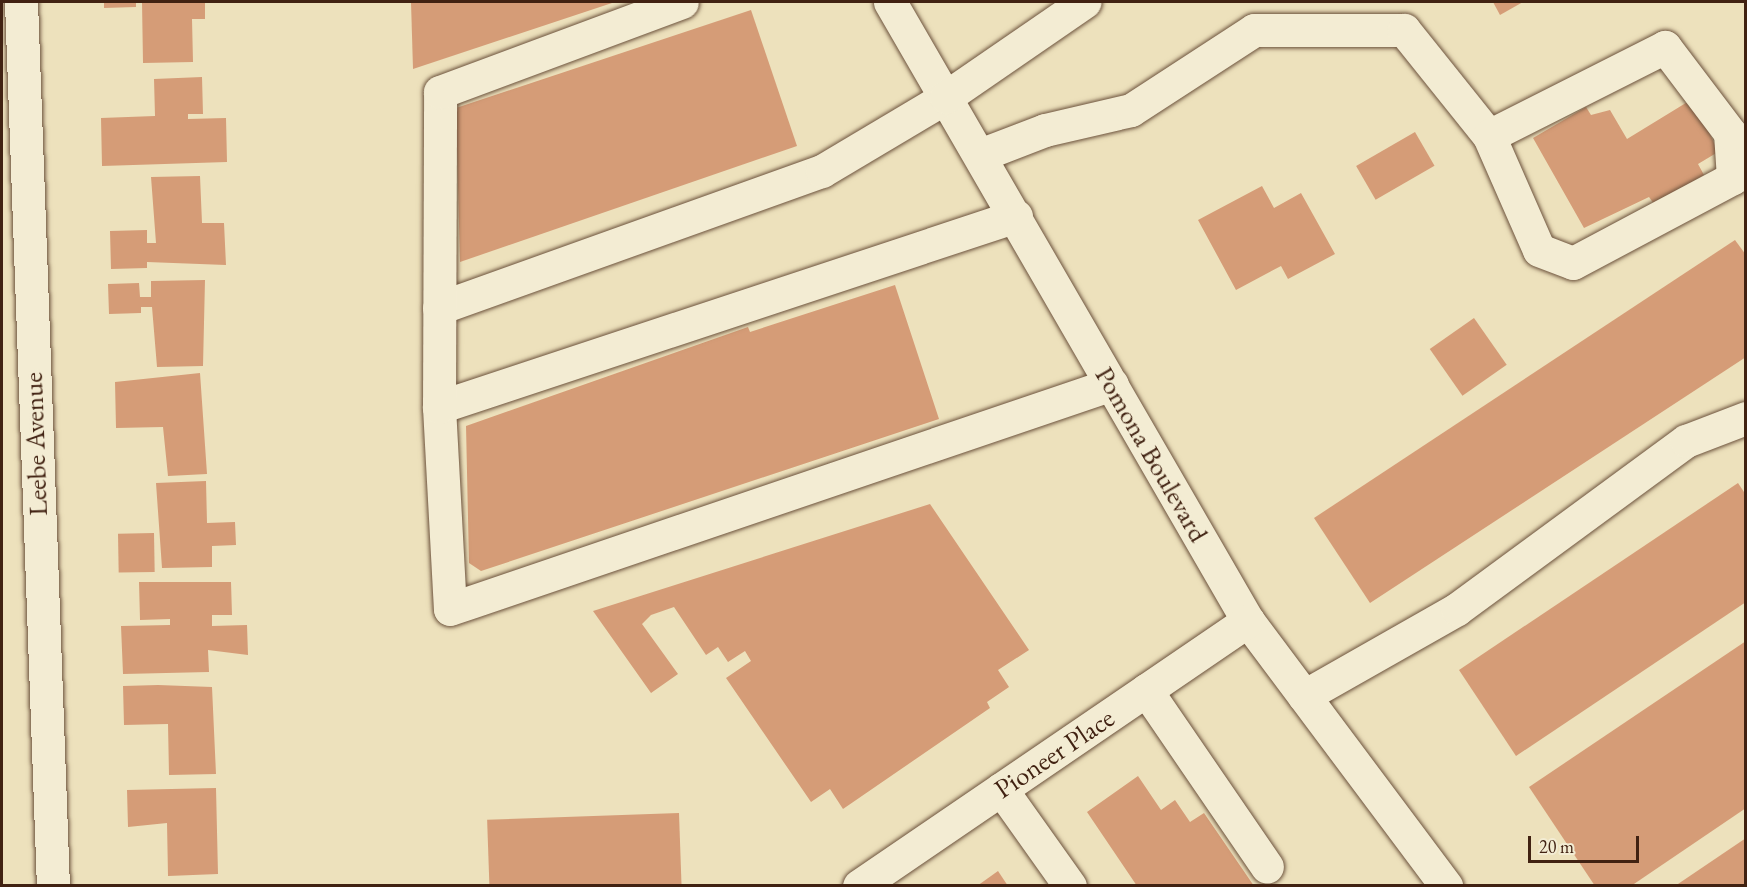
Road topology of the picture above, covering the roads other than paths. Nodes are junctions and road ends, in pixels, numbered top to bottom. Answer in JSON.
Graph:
{"nodes":[{"id":1,"x":21,"y":2,"type":"edge"},
{"id":2,"x":682,"y":2,"type":"edge"},
{"id":3,"x":890,"y":2,"type":"edge"},
{"id":4,"x":1084,"y":2,"type":"edge"},
{"id":5,"x":946,"y":97,"type":"junction"},
{"id":6,"x":1489,"y":136,"type":"junction"},
{"id":7,"x":980,"y":155,"type":"junction"},
{"id":8,"x":1016,"y":216,"type":"junction"},
{"id":9,"x":15,"y":253,"type":"edge"},
{"id":10,"x":439,"y":308,"type":"junction"},
{"id":11,"x":1112,"y":384,"type":"junction"},
{"id":12,"x":439,"y":407,"type":"junction"},
{"id":13,"x":1746,"y":418,"type":"edge"},
{"id":14,"x":1248,"y":621,"type":"junction"},
{"id":15,"x":1146,"y":690,"type":"junction"},
{"id":16,"x":1304,"y":696,"type":"junction"},
{"id":17,"x":1001,"y":789,"type":"junction"},
{"id":18,"x":1267,"y":867,"type":"dead end"},
{"id":19,"x":53,"y":885,"type":"edge"},
{"id":20,"x":859,"y":885,"type":"edge"},
{"id":21,"x":1070,"y":885,"type":"edge"},
{"id":22,"x":1446,"y":885,"type":"edge"}],
"edges":[{"from":1,"to":9,"type":"street","name":"Leebe Avenue"},
{"from":2,"to":10,"type":"street"},
{"from":3,"to":5,"type":"street","name":"Pomona Boulevard"},
{"from":4,"to":5,"type":"street"},
{"from":5,"to":7,"type":"street","name":"Pomona Boulevard"},
{"from":5,"to":10,"type":"street"},
{"from":6,"to":6,"type":"street"},
{"from":6,"to":7,"type":"street"},
{"from":7,"to":8,"type":"street","name":"Pomona Boulevard"},
{"from":8,"to":11,"type":"street","name":"Pomona Boulevard"},
{"from":8,"to":12,"type":"street"},
{"from":9,"to":19,"type":"street","name":"Leebe Avenue"},
{"from":10,"to":12,"type":"street"},
{"from":11,"to":12,"type":"street"},
{"from":11,"to":14,"type":"street","name":"Pomona Boulevard"},
{"from":13,"to":16,"type":"street"},
{"from":14,"to":15,"type":"street","name":"Pioneer Place"},
{"from":14,"to":16,"type":"street","name":"Pomona Boulevard"},
{"from":15,"to":17,"type":"street","name":"Pioneer Place"},
{"from":15,"to":18,"type":"street"},
{"from":16,"to":22,"type":"street","name":"Pomona Boulevard"},
{"from":17,"to":20,"type":"street","name":"Pioneer Place"},
{"from":17,"to":21,"type":"street"}]}
